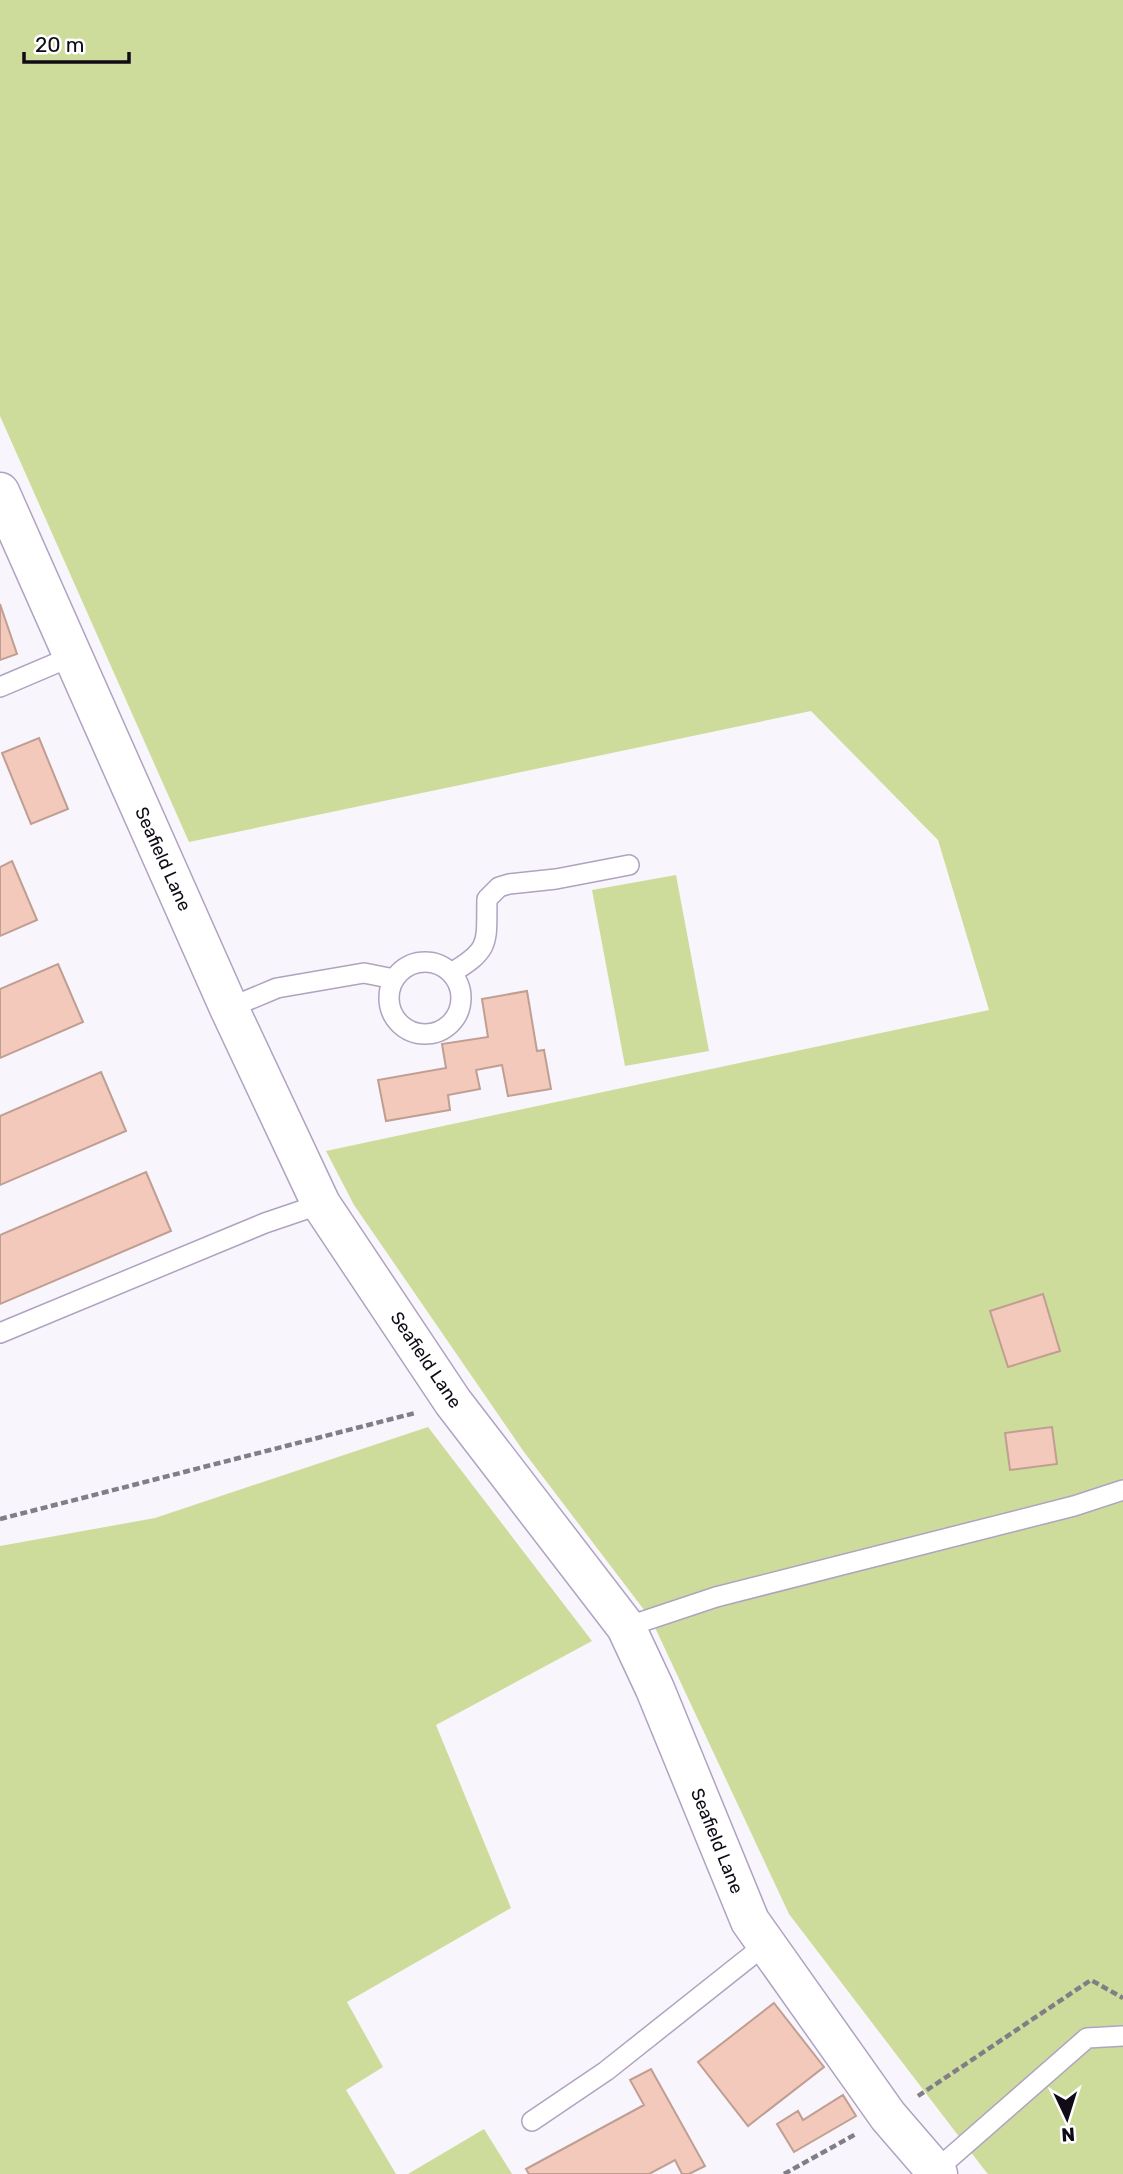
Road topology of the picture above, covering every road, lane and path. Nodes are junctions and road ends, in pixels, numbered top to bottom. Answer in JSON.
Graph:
{"nodes":[{"id":1,"x":0,"y":492,"type":"edge"},
{"id":2,"x":73,"y":656,"type":"junction"},
{"id":3,"x":0,"y":687,"type":"edge"},
{"id":4,"x":629,"y":865,"type":"dead end"},
{"id":5,"x":451,"y":973,"type":"junction"},
{"id":6,"x":394,"y":979,"type":"junction"},
{"id":7,"x":229,"y":1008,"type":"junction"},
{"id":8,"x":321,"y":1204,"type":"junction"},
{"id":9,"x":0,"y":1333,"type":"edge"},
{"id":10,"x":453,"y":1402,"type":"junction"},
{"id":11,"x":1123,"y":1490,"type":"edge"},
{"id":12,"x":0,"y":1518,"type":"edge"},
{"id":13,"x":626,"y":1627,"type":"junction"},
{"id":14,"x":766,"y":1944,"type":"junction"},
{"id":15,"x":1123,"y":1998,"type":"edge"},
{"id":16,"x":1123,"y":2036,"type":"edge"},
{"id":17,"x":888,"y":2116,"type":"junction"},
{"id":18,"x":532,"y":2121,"type":"dead end"},
{"id":19,"x":936,"y":2172,"type":"edge"},
{"id":20,"x":784,"y":2174,"type":"edge"}],
"edges":[{"from":1,"to":2,"type":"street","name":"Seafield Lane"},
{"from":2,"to":3,"type":"lane"},
{"from":2,"to":7,"type":"street","name":"Seafield Lane"},
{"from":4,"to":5,"type":"lane"},
{"from":5,"to":6,"type":"lane"},
{"from":5,"to":6,"type":"lane"},
{"from":6,"to":7,"type":"lane"},
{"from":7,"to":8,"type":"street","name":"Seafield Lane"},
{"from":8,"to":9,"type":"lane"},
{"from":8,"to":10,"type":"street","name":"Seafield Lane"},
{"from":10,"to":12,"type":"path"},
{"from":10,"to":13,"type":"street","name":"Seafield Lane"},
{"from":11,"to":13,"type":"lane"},
{"from":13,"to":14,"type":"street","name":"Seafield Lane"},
{"from":14,"to":17,"type":"street","name":"Seafield Lane"},
{"from":14,"to":18,"type":"lane"},
{"from":15,"to":17,"type":"path"},
{"from":16,"to":19,"type":"lane"},
{"from":17,"to":19,"type":"street","name":"Seafield Lane"},
{"from":17,"to":20,"type":"path"}]}
